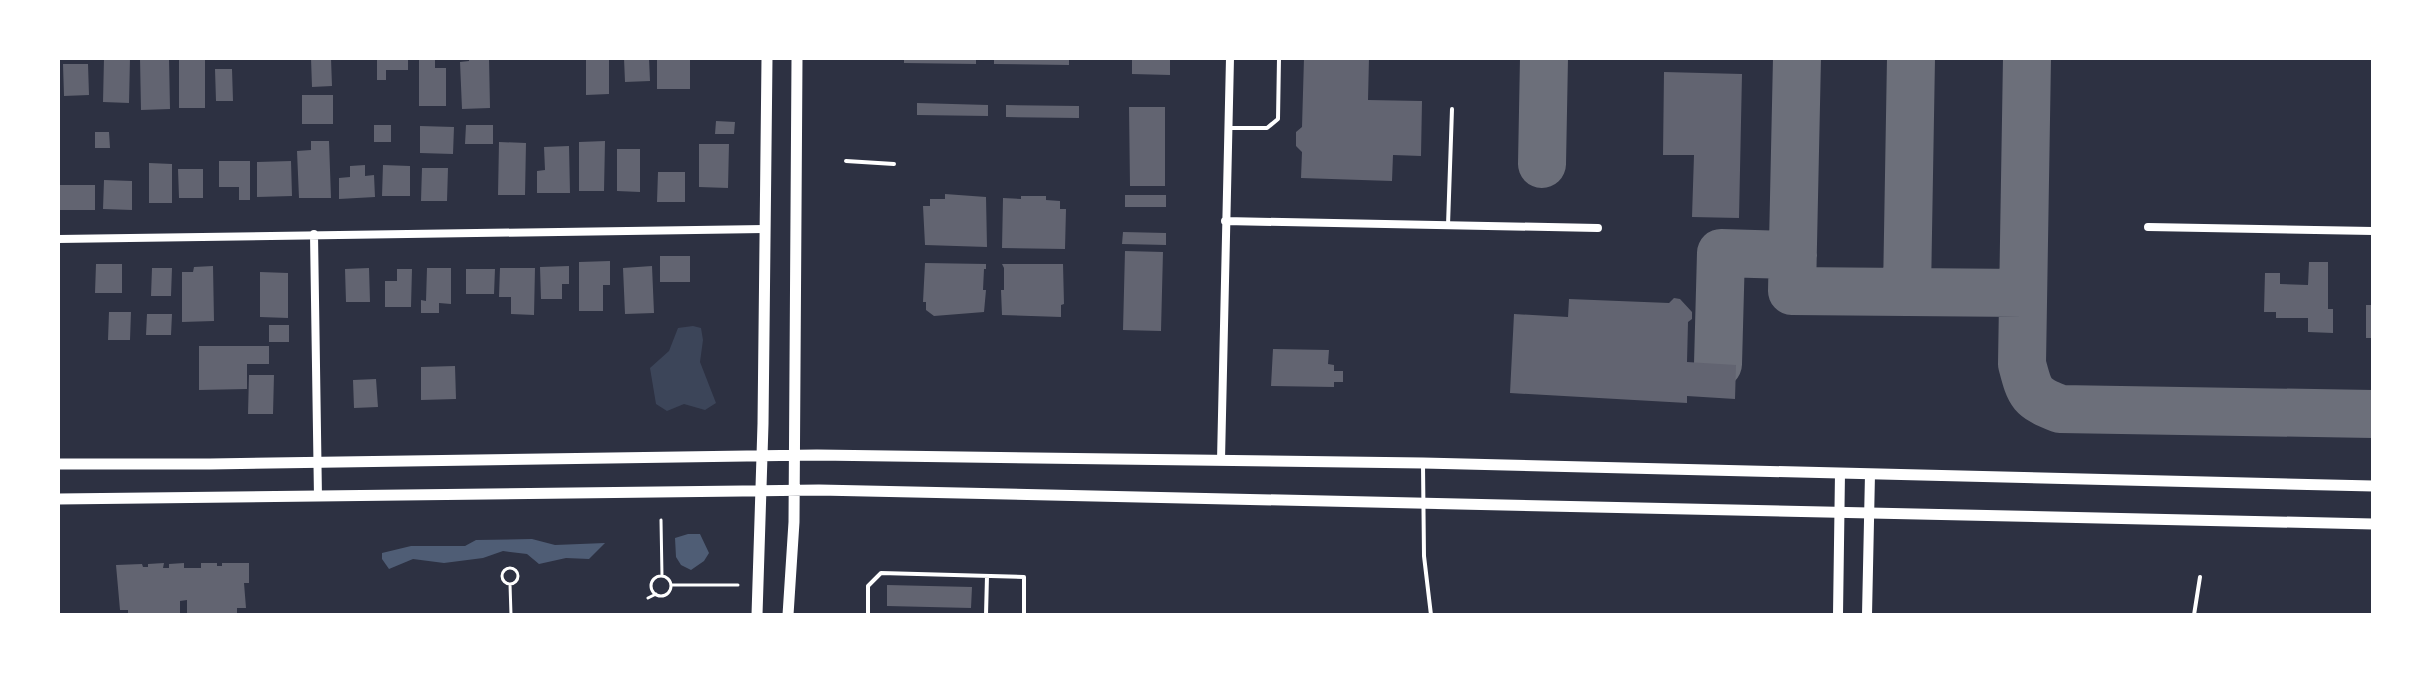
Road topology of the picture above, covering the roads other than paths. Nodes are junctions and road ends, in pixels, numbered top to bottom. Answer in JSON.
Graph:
{"nodes":[{"id":1,"x":767,"y":58,"type":"edge"},
{"id":2,"x":797,"y":58,"type":"edge"},
{"id":3,"x":1230,"y":58,"type":"edge"},
{"id":4,"x":1279,"y":58,"type":"edge"},
{"id":5,"x":1452,"y":109,"type":"dead end"},
{"id":6,"x":1228,"y":128,"type":"junction"},
{"id":7,"x":846,"y":161,"type":"dead end"},
{"id":8,"x":894,"y":164,"type":"dead end"},
{"id":9,"x":1225,"y":221,"type":"junction"},
{"id":10,"x":1448,"y":225,"type":"junction"},
{"id":11,"x":2148,"y":227,"type":"dead end"},
{"id":12,"x":1598,"y":228,"type":"dead end"},
{"id":13,"x":766,"y":229,"type":"junction"},
{"id":14,"x":2373,"y":231,"type":"edge"},
{"id":15,"x":314,"y":234,"type":"junction"},
{"id":16,"x":58,"y":239,"type":"edge"},
{"id":17,"x":762,"y":455,"type":"junction"},
{"id":18,"x":794,"y":455,"type":"junction"},
{"id":19,"x":1221,"y":460,"type":"junction"},
{"id":20,"x":317,"y":462,"type":"junction"},
{"id":21,"x":1423,"y":463,"type":"junction"},
{"id":22,"x":58,"y":464,"type":"edge"},
{"id":23,"x":1840,"y":473,"type":"junction"},
{"id":24,"x":1870,"y":474,"type":"junction"},
{"id":25,"x":2373,"y":486,"type":"edge"},
{"id":26,"x":793,"y":490,"type":"junction"},
{"id":27,"x":762,"y":491,"type":"junction"},
{"id":28,"x":318,"y":497,"type":"junction"},
{"id":29,"x":58,"y":499,"type":"edge"},
{"id":30,"x":1423,"y":504,"type":"junction"},
{"id":31,"x":1840,"y":512,"type":"junction"},
{"id":32,"x":1869,"y":513,"type":"junction"},
{"id":33,"x":2373,"y":524,"type":"edge"},
{"id":34,"x":987,"y":576,"type":"junction"},
{"id":35,"x":2200,"y":577,"type":"dead end"},
{"id":36,"x":757,"y":615,"type":"edge"},
{"id":37,"x":788,"y":615,"type":"edge"},
{"id":38,"x":868,"y":615,"type":"edge"},
{"id":39,"x":986,"y":615,"type":"edge"},
{"id":40,"x":1024,"y":615,"type":"edge"},
{"id":41,"x":1431,"y":615,"type":"edge"},
{"id":42,"x":1838,"y":615,"type":"edge"},
{"id":43,"x":1867,"y":615,"type":"edge"},
{"id":44,"x":2194,"y":615,"type":"edge"}],
"edges":[{"from":1,"to":13,"type":"main road"},
{"from":2,"to":18,"type":"main road"},
{"from":3,"to":6,"type":"street"},
{"from":4,"to":6,"type":"lane"},
{"from":5,"to":10,"type":"lane"},
{"from":6,"to":9,"type":"street"},
{"from":7,"to":8,"type":"lane"},
{"from":9,"to":10,"type":"street"},
{"from":9,"to":19,"type":"street"},
{"from":10,"to":12,"type":"street"},
{"from":11,"to":14,"type":"street"},
{"from":13,"to":15,"type":"street"},
{"from":13,"to":17,"type":"main road"},
{"from":15,"to":16,"type":"street"},
{"from":15,"to":20,"type":"street"},
{"from":17,"to":18,"type":"main road"},
{"from":17,"to":20,"type":"main road"},
{"from":17,"to":27,"type":"main road"},
{"from":18,"to":19,"type":"main road"},
{"from":18,"to":26,"type":"main road"},
{"from":19,"to":21,"type":"main road"},
{"from":20,"to":22,"type":"main road"},
{"from":20,"to":28,"type":"street"},
{"from":21,"to":23,"type":"main road"},
{"from":21,"to":30,"type":"lane"},
{"from":23,"to":24,"type":"main road"},
{"from":23,"to":31,"type":"street"},
{"from":24,"to":25,"type":"main road"},
{"from":24,"to":32,"type":"street"},
{"from":26,"to":27,"type":"main road"},
{"from":26,"to":30,"type":"main road"},
{"from":26,"to":37,"type":"main road"},
{"from":27,"to":28,"type":"main road"},
{"from":27,"to":36,"type":"main road"},
{"from":28,"to":29,"type":"main road"},
{"from":30,"to":31,"type":"main road"},
{"from":30,"to":41,"type":"lane"},
{"from":31,"to":32,"type":"main road"},
{"from":31,"to":42,"type":"street"},
{"from":32,"to":33,"type":"main road"},
{"from":32,"to":43,"type":"street"},
{"from":34,"to":38,"type":"lane"},
{"from":34,"to":39,"type":"lane"},
{"from":34,"to":40,"type":"lane"},
{"from":35,"to":44,"type":"lane"}]}
